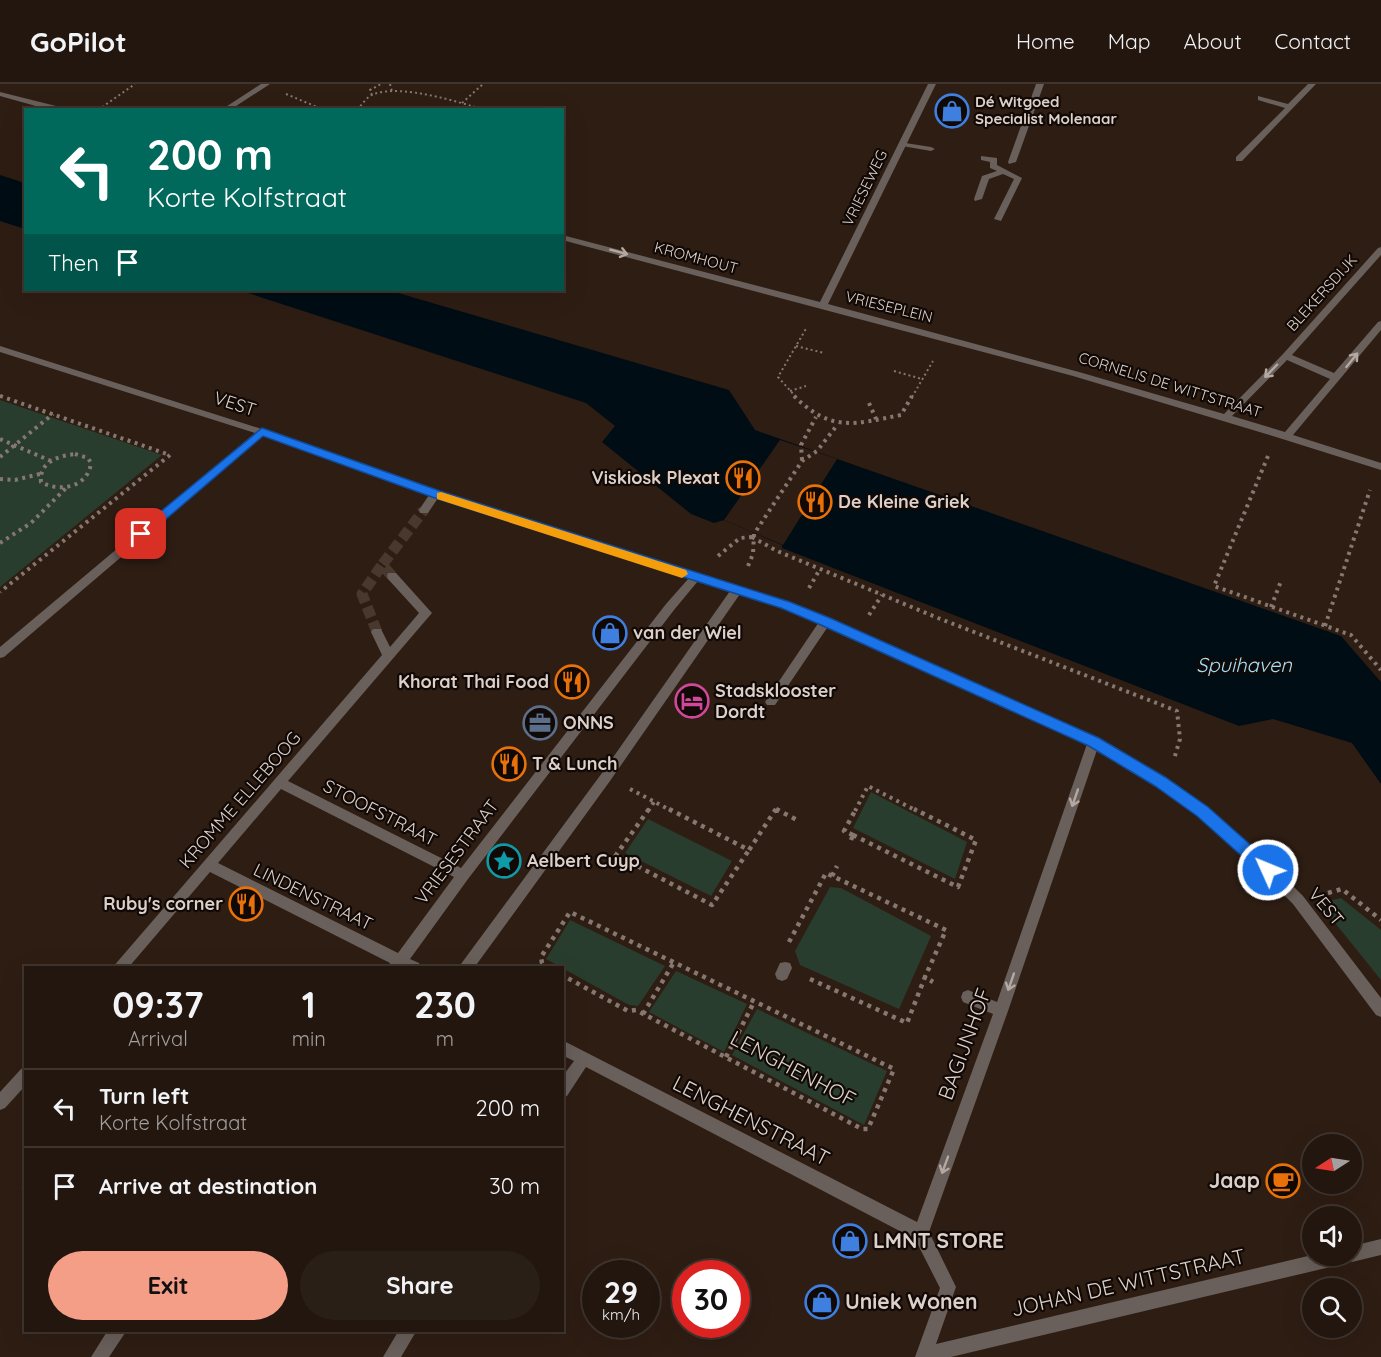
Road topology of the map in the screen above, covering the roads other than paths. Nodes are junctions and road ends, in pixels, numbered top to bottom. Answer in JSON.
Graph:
{"nodes":[{"id":1,"x":932,"y":84,"type":"edge"},
{"id":2,"x":1040,"y":84,"type":"edge"},
{"id":3,"x":1312,"y":84,"type":"edge"},
{"id":4,"x":264,"y":85,"type":"edge"},
{"id":5,"x":0,"y":94,"type":"edge"},
{"id":6,"x":1261,"y":98,"type":"dead end"},
{"id":7,"x":1290,"y":107,"type":"junction"},
{"id":8,"x":53,"y":108,"type":"edge"},
{"id":9,"x":227,"y":108,"type":"edge"},
{"id":10,"x":902,"y":144,"type":"junction"},
{"id":11,"x":931,"y":149,"type":"dead end"},
{"id":12,"x":984,"y":158,"type":"dead end"},
{"id":13,"x":1239,"y":159,"type":"dead end"},
{"id":14,"x":1011,"y":162,"type":"dead end"},
{"id":15,"x":1003,"y":171,"type":"junction"},
{"id":16,"x":978,"y":199,"type":"dead end"},
{"id":17,"x":998,"y":219,"type":"dead end"},
{"id":18,"x":564,"y":238,"type":"edge"},
{"id":19,"x":1381,"y":250,"type":"edge"},
{"id":20,"x":822,"y":305,"type":"junction"},
{"id":21,"x":1381,"y":324,"type":"edge"},
{"id":22,"x":948,"y":337,"type":"joint"},
{"id":23,"x":0,"y":349,"type":"edge"},
{"id":24,"x":1286,"y":356,"type":"junction"},
{"id":25,"x":1337,"y":378,"type":"junction"},
{"id":26,"x":1227,"y":416,"type":"junction"},
{"id":27,"x":262,"y":432,"type":"junction"},
{"id":28,"x":1283,"y":435,"type":"junction"},
{"id":29,"x":1379,"y":467,"type":"edge"},
{"id":30,"x":436,"y":494,"type":"junction"},
{"id":31,"x":424,"y":510,"type":"tunnel mouth"},
{"id":32,"x":392,"y":576,"type":"tunnel mouth"},
{"id":33,"x":695,"y":578,"type":"junction"},
{"id":34,"x":736,"y":591,"type":"junction"},
{"id":35,"x":825,"y":622,"type":"junction"},
{"id":36,"x":377,"y":632,"type":"tunnel mouth"},
{"id":37,"x":0,"y":654,"type":"edge"},
{"id":38,"x":389,"y":657,"type":"junction"},
{"id":39,"x":771,"y":702,"type":"dead end"},
{"id":40,"x":1094,"y":742,"type":"junction"},
{"id":41,"x":281,"y":783,"type":"junction"},
{"id":42,"x":209,"y":865,"type":"junction"},
{"id":43,"x":463,"y":876,"type":"junction"},
{"id":44,"x":398,"y":964,"type":"edge"},
{"id":45,"x":121,"y":966,"type":"edge"},
{"id":46,"x":466,"y":966,"type":"edge"},
{"id":47,"x":968,"y":997,"type":"dead end"},
{"id":48,"x":1381,"y":1010,"type":"edge"},
{"id":49,"x":1001,"y":1011,"type":"junction"},
{"id":50,"x":564,"y":1048,"type":"edge"},
{"id":51,"x":584,"y":1058,"type":"junction"},
{"id":52,"x":24,"y":1076,"type":"edge"},
{"id":53,"x":564,"y":1088,"type":"edge"},
{"id":54,"x":0,"y":1103,"type":"edge"},
{"id":55,"x":921,"y":1233,"type":"junction"},
{"id":56,"x":1381,"y":1246,"type":"edge"},
{"id":57,"x":1362,"y":1251,"type":"edge"},
{"id":58,"x":1302,"y":1266,"type":"edge"},
{"id":59,"x":118,"y":1332,"type":"edge"},
{"id":60,"x":407,"y":1332,"type":"edge"},
{"id":61,"x":924,"y":1356,"type":"edge"},
{"id":62,"x":99,"y":1357,"type":"edge"},
{"id":63,"x":392,"y":1357,"type":"edge"}],
"edges":[{"from":1,"to":10,"type":"street","name":"VRIESEWEG"},
{"from":2,"to":14,"type":"street"},
{"from":3,"to":7,"type":"street"},
{"from":4,"to":9,"type":"street"},
{"from":5,"to":8,"type":"street"},
{"from":6,"to":7,"type":"street"},
{"from":7,"to":13,"type":"street"},
{"from":10,"to":11,"type":"street"},
{"from":10,"to":20,"type":"street","name":"VRIESEWEG"},
{"from":12,"to":15,"type":"street"},
{"from":15,"to":16,"type":"street"},
{"from":15,"to":17,"type":"street"},
{"from":18,"to":20,"type":"street","name":"KROMHOUT","one_way":true},
{"from":19,"to":24,"type":"street","name":"BLEKERSDIJK"},
{"from":20,"to":22,"type":"street","name":"VRIESEPLEIN"},
{"from":25,"to":21,"type":"street","one_way":true},
{"from":22,"to":26,"type":"street","name":"CORNELIS DE WITTSTRAAT"},
{"from":23,"to":27,"type":"street","name":"VEST"},
{"from":24,"to":25,"type":"street","name":"BLEKERSDIJK"},
{"from":24,"to":26,"type":"street","name":"BLEKERSDIJK","one_way":true},
{"from":25,"to":28,"type":"street"},
{"from":26,"to":28,"type":"street","name":"CORNELIS DE WITTSTRAAT"},
{"from":27,"to":30,"type":"street","name":"VEST"},
{"from":27,"to":37,"type":"street"},
{"from":28,"to":29,"type":"street","name":"CORNELIS DE WITTSTRAAT"},
{"from":30,"to":31,"type":"street"},
{"from":30,"to":33,"type":"street","name":"VEST"},
{"from":32,"to":38,"type":"street","name":"KROMME ELLEBOOG"},
{"from":33,"to":34,"type":"street","name":"VEST"},
{"from":33,"to":43,"type":"street","name":"VRIESESTRAAT"},
{"from":34,"to":35,"type":"street","name":"VEST"},
{"from":34,"to":46,"type":"street"},
{"from":35,"to":39,"type":"street"},
{"from":35,"to":40,"type":"street","name":"VEST"},
{"from":36,"to":38,"type":"street"},
{"from":38,"to":41,"type":"street","name":"KROMME ELLEBOOG"},
{"from":40,"to":48,"type":"street","name":"VEST"},
{"from":40,"to":49,"type":"street","name":"BAGIJNHOF","one_way":true},
{"from":41,"to":42,"type":"street","name":"KROMME ELLEBOOG"},
{"from":41,"to":43,"type":"street","name":"STOOFSTRAAT"},
{"from":42,"to":44,"type":"street","name":"LINDENSTRAAT"},
{"from":42,"to":45,"type":"street","name":"KROMME ELLEBOOG"},
{"from":43,"to":44,"type":"street","name":"VRIESESTRAAT"},
{"from":47,"to":49,"type":"street"},
{"from":49,"to":55,"type":"street","name":"BAGIJNHOF","one_way":true},
{"from":50,"to":51,"type":"street","name":"LENGHENSTRAAT"},
{"from":51,"to":53,"type":"street"},
{"from":51,"to":55,"type":"street","name":"LENGHENSTRAAT"},
{"from":52,"to":54,"type":"street"},
{"from":55,"to":61,"type":"street"},
{"from":56,"to":57,"type":"street"},
{"from":58,"to":61,"type":"street","name":"JOHAN DE WITTSTRAAT"},
{"from":59,"to":62,"type":"street"},
{"from":60,"to":63,"type":"street"}]}
